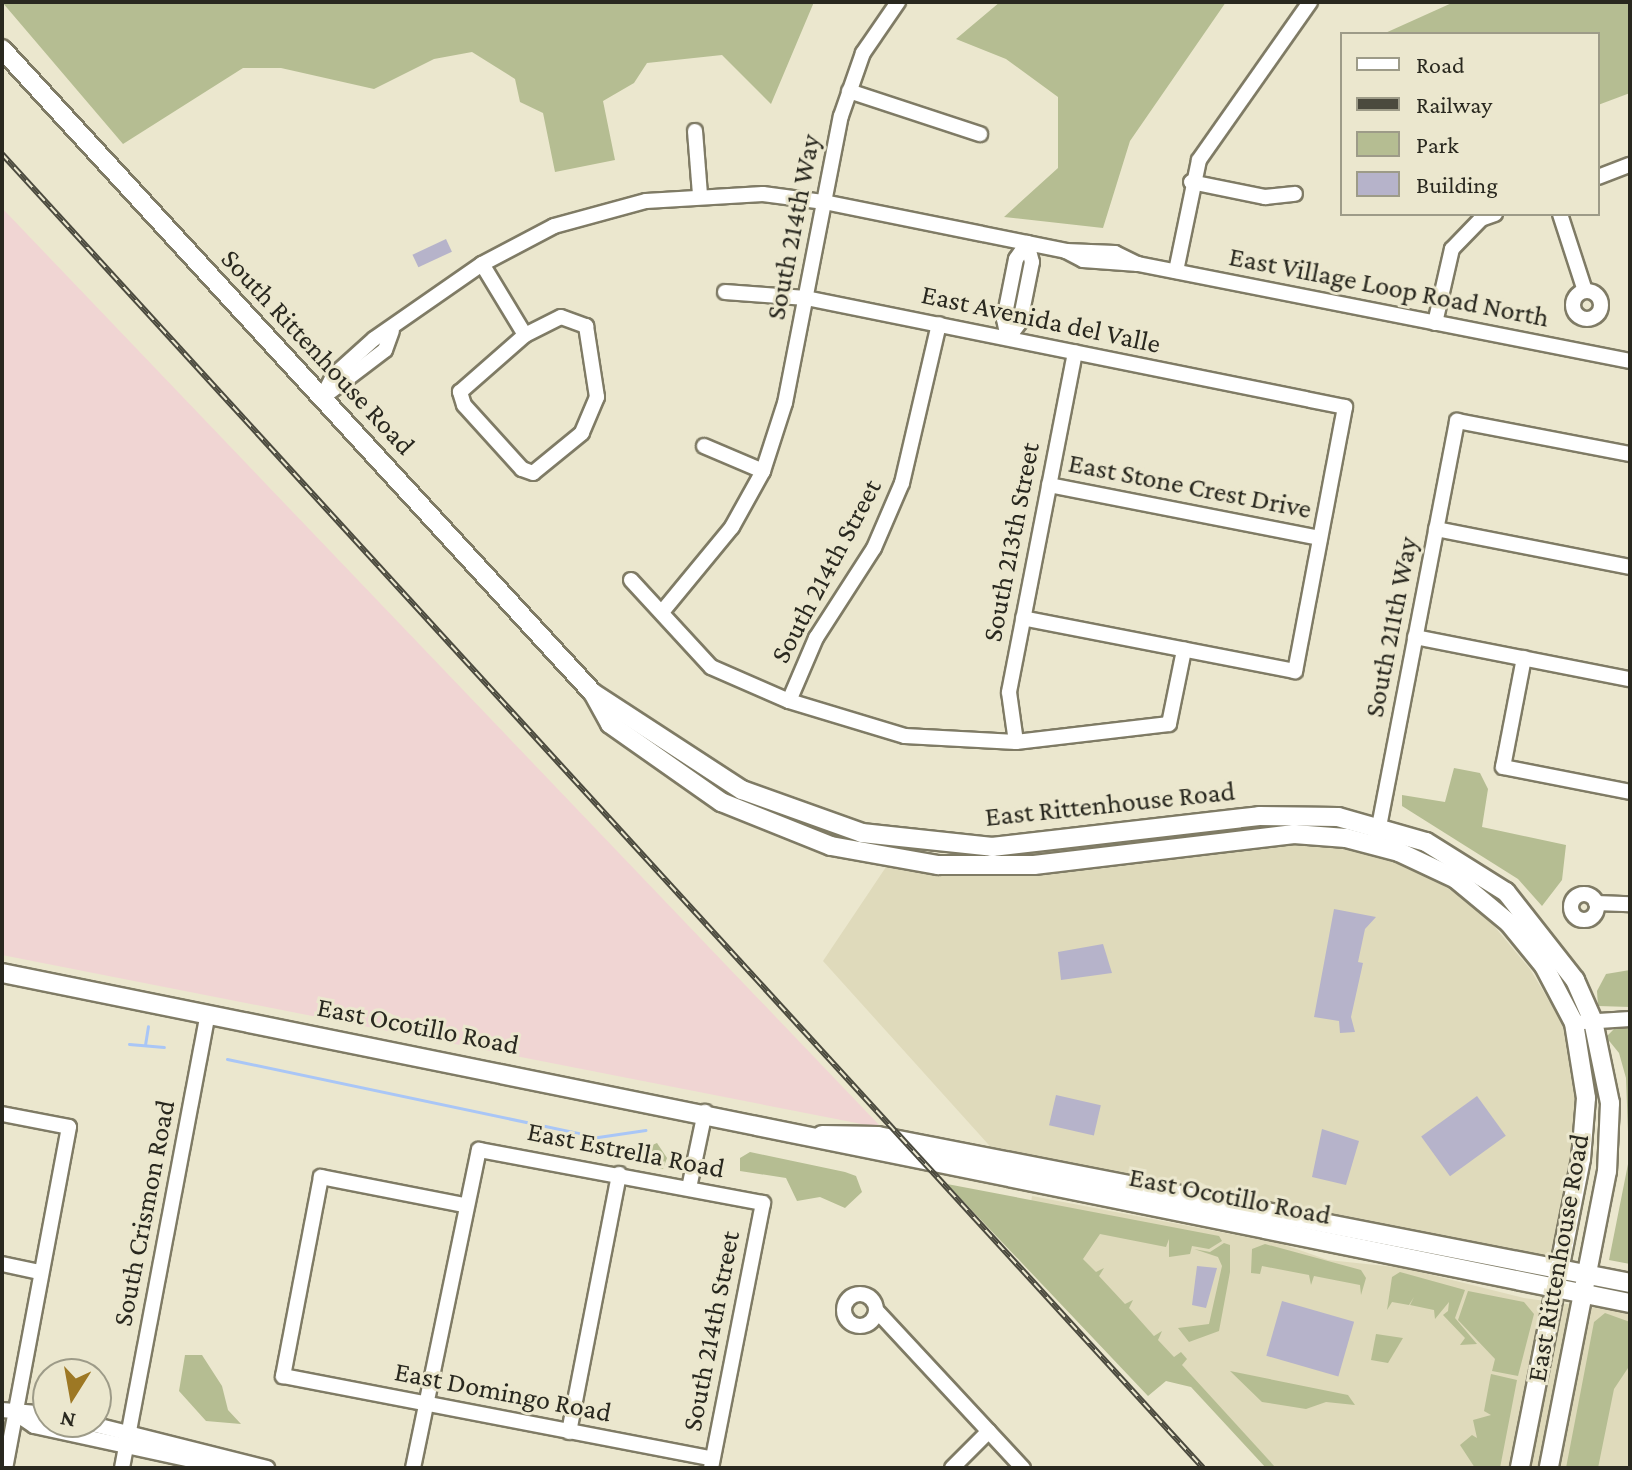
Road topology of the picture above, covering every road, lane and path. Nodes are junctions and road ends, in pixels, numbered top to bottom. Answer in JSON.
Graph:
{"nodes":[{"id":1,"x":898,"y":2,"type":"edge"},
{"id":2,"x":1310,"y":2,"type":"edge"},
{"id":3,"x":2,"y":49,"type":"edge"},
{"id":4,"x":849,"y":91,"type":"junction"},
{"id":5,"x":695,"y":131,"type":"dead end"},
{"id":6,"x":980,"y":134,"type":"dead end"},
{"id":7,"x":1630,"y":165,"type":"edge"},
{"id":8,"x":1600,"y":176,"type":"edge"},
{"id":9,"x":1191,"y":182,"type":"junction"},
{"id":10,"x":1295,"y":194,"type":"dead end"},
{"id":11,"x":700,"y":195,"type":"junction"},
{"id":12,"x":824,"y":202,"type":"junction"},
{"id":13,"x":1493,"y":216,"type":"edge"},
{"id":14,"x":1561,"y":216,"type":"edge"},
{"id":15,"x":1027,"y":243,"type":"junction"},
{"id":16,"x":482,"y":264,"type":"junction"},
{"id":17,"x":1176,"y":271,"type":"junction"},
{"id":18,"x":1585,"y":291,"type":"dead end"},
{"id":19,"x":725,"y":292,"type":"dead end"},
{"id":20,"x":806,"y":298,"type":"junction"},
{"id":21,"x":1435,"y":323,"type":"junction"},
{"id":22,"x":939,"y":324,"type":"junction"},
{"id":23,"x":525,"y":335,"type":"junction"},
{"id":24,"x":1008,"y":338,"type":"junction"},
{"id":25,"x":1075,"y":352,"type":"junction"},
{"id":26,"x":1630,"y":361,"type":"edge"},
{"id":27,"x":322,"y":398,"type":"junction"},
{"id":28,"x":704,"y":446,"type":"dead end"},
{"id":29,"x":1630,"y":454,"type":"edge"},
{"id":30,"x":763,"y":471,"type":"junction"},
{"id":31,"x":1049,"y":485,"type":"junction"},
{"id":32,"x":1436,"y":529,"type":"junction"},
{"id":33,"x":1320,"y":538,"type":"junction"},
{"id":34,"x":1630,"y":567,"type":"edge"},
{"id":35,"x":631,"y":580,"type":"dead end"},
{"id":36,"x":662,"y":612,"type":"junction"},
{"id":37,"x":1023,"y":618,"type":"junction"},
{"id":38,"x":1415,"y":637,"type":"junction"},
{"id":39,"x":1184,"y":650,"type":"junction"},
{"id":40,"x":1524,"y":658,"type":"junction"},
{"id":41,"x":1630,"y":679,"type":"edge"},
{"id":42,"x":593,"y":693,"type":"joint"},
{"id":43,"x":789,"y":701,"type":"junction"},
{"id":44,"x":1016,"y":742,"type":"junction"},
{"id":45,"x":1630,"y":792,"type":"edge"},
{"id":46,"x":1378,"y":835,"type":"junction"},
{"id":47,"x":1596,"y":903,"type":"dead end"},
{"id":48,"x":1630,"y":904,"type":"edge"},
{"id":49,"x":2,"y":973,"type":"edge"},
{"id":50,"x":208,"y":1014,"type":"junction"},
{"id":51,"x":1630,"y":1019,"type":"edge"},
{"id":52,"x":1593,"y":1021,"type":"junction"},
{"id":53,"x":1574,"y":1023,"type":"junction"},
{"id":54,"x":705,"y":1112,"type":"junction"},
{"id":55,"x":2,"y":1114,"type":"edge"},
{"id":56,"x":822,"y":1135,"type":"junction"},
{"id":57,"x":619,"y":1174,"type":"junction"},
{"id":58,"x":689,"y":1188,"type":"junction"},
{"id":59,"x":763,"y":1203,"type":"joint"},
{"id":60,"x":464,"y":1205,"type":"junction"},
{"id":61,"x":1362,"y":1231,"type":"junction"},
{"id":62,"x":1346,"y":1247,"type":"junction"},
{"id":63,"x":2,"y":1264,"type":"edge"},
{"id":64,"x":1559,"y":1269,"type":"junction"},
{"id":65,"x":41,"y":1272,"type":"junction"},
{"id":66,"x":1586,"y":1275,"type":"junction"},
{"id":67,"x":1630,"y":1283,"type":"edge"},
{"id":68,"x":1553,"y":1289,"type":"junction"},
{"id":69,"x":1582,"y":1294,"type":"junction"},
{"id":70,"x":1630,"y":1303,"type":"edge"},
{"id":71,"x":876,"y":1310,"type":"dead end"},
{"id":72,"x":426,"y":1403,"type":"junction"},
{"id":73,"x":9,"y":1411,"type":"edge"},
{"id":74,"x":32,"y":1413,"type":"edge"},
{"id":75,"x":989,"y":1431,"type":"junction"},
{"id":76,"x":569,"y":1432,"type":"junction"},
{"id":77,"x":112,"y":1433,"type":"edge"},
{"id":78,"x":128,"y":1439,"type":"junction"},
{"id":79,"x":711,"y":1464,"type":"edge"},
{"id":80,"x":5,"y":1468,"type":"edge"},
{"id":81,"x":122,"y":1468,"type":"edge"},
{"id":82,"x":228,"y":1468,"type":"edge"},
{"id":83,"x":267,"y":1468,"type":"edge"},
{"id":84,"x":413,"y":1468,"type":"edge"},
{"id":85,"x":952,"y":1468,"type":"edge"},
{"id":86,"x":1023,"y":1468,"type":"edge"},
{"id":87,"x":1520,"y":1468,"type":"edge"},
{"id":88,"x":1549,"y":1468,"type":"edge"}],
"edges":[{"from":1,"to":4,"type":"street","name":"South 214th Way"},
{"from":2,"to":9,"type":"street"},
{"from":3,"to":27,"type":"main road","name":"South Rittenhouse Road"},
{"from":4,"to":6,"type":"street"},
{"from":4,"to":12,"type":"street","name":"South 214th Way"},
{"from":5,"to":11,"type":"street"},
{"from":7,"to":8,"type":"street"},
{"from":9,"to":10,"type":"street"},
{"from":9,"to":17,"type":"street"},
{"from":11,"to":12,"type":"street","name":"East Village Loop Road North"},
{"from":11,"to":16,"type":"street","name":"East Village Loop Road North"},
{"from":12,"to":15,"type":"street","name":"East Village Loop Road North"},
{"from":12,"to":20,"type":"street","name":"South 214th Way"},
{"from":13,"to":21,"type":"street"},
{"from":14,"to":18,"type":"street"},
{"from":15,"to":17,"type":"street","name":"East Village Loop Road North"},
{"from":15,"to":24,"type":"street"},
{"from":16,"to":23,"type":"street"},
{"from":16,"to":27,"type":"street","name":"East Village Loop Road North"},
{"from":17,"to":21,"type":"street","name":"East Village Loop Road North"},
{"from":19,"to":20,"type":"street","name":"East Avenida del Valle"},
{"from":20,"to":22,"type":"street","name":"East Avenida del Valle"},
{"from":20,"to":30,"type":"street","name":"South 214th Way"},
{"from":21,"to":26,"type":"street","name":"East Village Loop Road North"},
{"from":22,"to":24,"type":"street","name":"East Avenida del Valle"},
{"from":22,"to":43,"type":"street","name":"South 214th Street"},
{"from":23,"to":23,"type":"street"},
{"from":24,"to":25,"type":"street","name":"East Avenida del Valle"},
{"from":25,"to":31,"type":"street","name":"South 213th Street"},
{"from":25,"to":33,"type":"street","name":"East Avenida del Valle"},
{"from":27,"to":42,"type":"main road","name":"South Rittenhouse Road"},
{"from":28,"to":30,"type":"street"},
{"from":29,"to":32,"type":"street","name":"South 211th Way"},
{"from":30,"to":36,"type":"street","name":"South 214th Way"},
{"from":31,"to":33,"type":"street","name":"East Stone Crest Drive"},
{"from":31,"to":37,"type":"street","name":"South 213th Street"},
{"from":32,"to":34,"type":"street"},
{"from":32,"to":38,"type":"street","name":"South 211th Way"},
{"from":33,"to":39,"type":"street"},
{"from":35,"to":36,"type":"street"},
{"from":36,"to":43,"type":"street"},
{"from":37,"to":39,"type":"street"},
{"from":37,"to":44,"type":"street","name":"South 213th Street"},
{"from":38,"to":40,"type":"street"},
{"from":38,"to":46,"type":"street","name":"South 211th Way"},
{"from":39,"to":44,"type":"street"},
{"from":40,"to":41,"type":"street"},
{"from":40,"to":45,"type":"street"},
{"from":42,"to":46,"type":"main road","name":"East Rittenhouse Road"},
{"from":43,"to":44,"type":"street"},
{"from":46,"to":52,"type":"main road","name":"East Rittenhouse Road"},
{"from":46,"to":53,"type":"main road","name":"East Rittenhouse Road"},
{"from":47,"to":48,"type":"street"},
{"from":49,"to":50,"type":"main road","name":"East Ocotillo Road"},
{"from":50,"to":54,"type":"main road","name":"East Ocotillo Road"},
{"from":50,"to":78,"type":"street","name":"South Crismon Road"},
{"from":51,"to":52,"type":"street"},
{"from":52,"to":53,"type":"street"},
{"from":52,"to":66,"type":"main road","name":"East Rittenhouse Road"},
{"from":53,"to":64,"type":"main road","name":"East Rittenhouse Road"},
{"from":54,"to":56,"type":"main road","name":"East Ocotillo Road"},
{"from":54,"to":58,"type":"street"},
{"from":55,"to":65,"type":"street"},
{"from":56,"to":61,"type":"main road","name":"East Ocotillo Road"},
{"from":56,"to":62,"type":"main road","name":"East Ocotillo Road"},
{"from":57,"to":58,"type":"street","name":"East Estrella Road"},
{"from":57,"to":60,"type":"street","name":"East Estrella Road"},
{"from":57,"to":76,"type":"street"},
{"from":58,"to":59,"type":"street","name":"East Estrella Road"},
{"from":59,"to":79,"type":"street","name":"South 214th Street"},
{"from":60,"to":72,"type":"street"},
{"from":60,"to":72,"type":"street","name":"East Domingo Road"},
{"from":61,"to":62,"type":"main road"},
{"from":61,"to":64,"type":"main road","name":"East Ocotillo Road"},
{"from":62,"to":68,"type":"main road","name":"East Ocotillo Road"},
{"from":63,"to":65,"type":"street"},
{"from":64,"to":66,"type":"main road","name":"East Ocotillo Road"},
{"from":64,"to":68,"type":"main road","name":"East Rittenhouse Road"},
{"from":65,"to":73,"type":"street"},
{"from":66,"to":67,"type":"main road","name":"East Ocotillo Road"},
{"from":66,"to":69,"type":"main road","name":"East Rittenhouse Road"},
{"from":68,"to":69,"type":"main road","name":"East Ocotillo Road"},
{"from":68,"to":87,"type":"main road","name":"East Rittenhouse Road"},
{"from":69,"to":70,"type":"main road","name":"East Ocotillo Road"},
{"from":69,"to":88,"type":"main road","name":"East Rittenhouse Road"},
{"from":71,"to":75,"type":"street"},
{"from":72,"to":76,"type":"street","name":"East Domingo Road"},
{"from":72,"to":84,"type":"street"},
{"from":73,"to":74,"type":"street"},
{"from":73,"to":78,"type":"street"},
{"from":73,"to":80,"type":"street"},
{"from":75,"to":85,"type":"street"},
{"from":75,"to":86,"type":"street"},
{"from":76,"to":79,"type":"street","name":"East Domingo Road"},
{"from":77,"to":78,"type":"street"},
{"from":78,"to":81,"type":"street","name":"South Crismon Road"},
{"from":78,"to":82,"type":"street"},
{"from":78,"to":83,"type":"street"}]}
